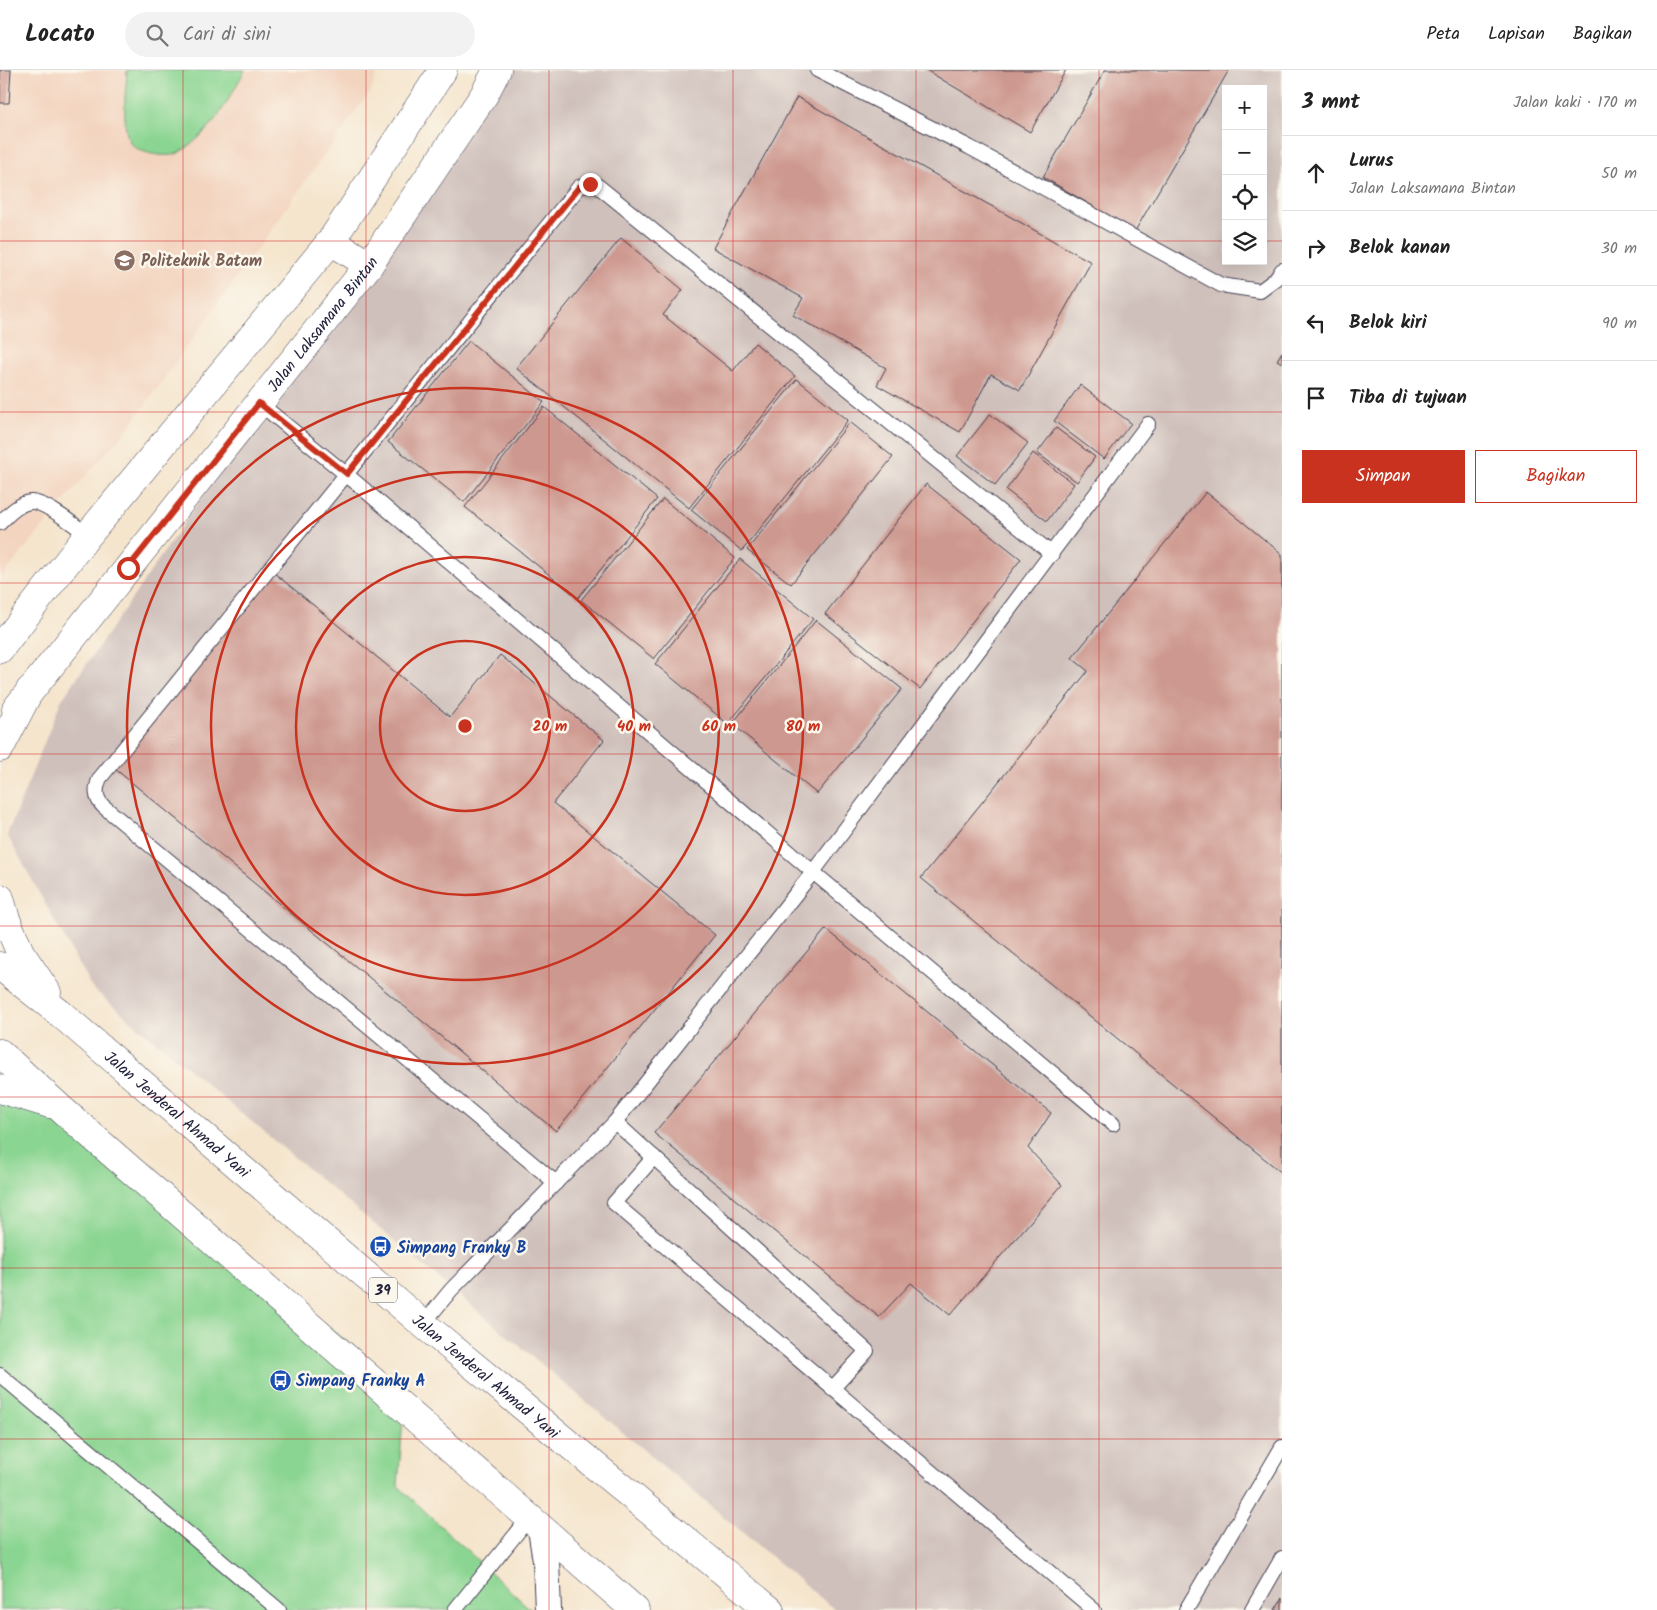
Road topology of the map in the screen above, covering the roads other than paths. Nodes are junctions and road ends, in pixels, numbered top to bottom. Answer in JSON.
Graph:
{"nodes":[{"id":1,"x":443,"y":70,"type":"edge"},
{"id":2,"x":497,"y":70,"type":"edge"},
{"id":3,"x":817,"y":70,"type":"edge"},
{"id":4,"x":331,"y":241,"type":"junction"},
{"id":5,"x":369,"y":265,"type":"junction"},
{"id":6,"x":1282,"y":270,"type":"edge"},
{"id":7,"x":259,"y":403,"type":"junction"},
{"id":8,"x":1148,"y":424,"type":"dead end"},
{"id":9,"x":347,"y":474,"type":"junction"},
{"id":10,"x":0,"y":523,"type":"edge"},
{"id":11,"x":88,"y":535,"type":"junction"},
{"id":12,"x":1052,"y":554,"type":"junction"},
{"id":13,"x":0,"y":649,"type":"edge"},
{"id":14,"x":30,"y":690,"type":"junction"},
{"id":15,"x":0,"y":729,"type":"edge"},
{"id":16,"x":0,"y":748,"type":"edge"},
{"id":17,"x":813,"y":872,"type":"junction"},
{"id":18,"x":0,"y":898,"type":"edge"},
{"id":19,"x":0,"y":966,"type":"edge"},
{"id":20,"x":62,"y":1015,"type":"junction"},
{"id":21,"x":0,"y":1053,"type":"edge"},
{"id":22,"x":0,"y":1089,"type":"edge"},
{"id":23,"x":60,"y":1108,"type":"junction"},
{"id":24,"x":615,"y":1122,"type":"junction"},
{"id":25,"x":1113,"y":1124,"type":"dead end"},
{"id":26,"x":654,"y":1157,"type":"junction"},
{"id":27,"x":556,"y":1183,"type":"junction"},
{"id":28,"x":422,"y":1324,"type":"junction"},
{"id":29,"x":0,"y":1375,"type":"edge"},
{"id":30,"x":832,"y":1389,"type":"junction"},
{"id":31,"x":1282,"y":1447,"type":"edge"},
{"id":32,"x":535,"y":1523,"type":"junction"},
{"id":33,"x":1282,"y":1558,"type":"edge"},
{"id":34,"x":279,"y":1610,"type":"edge"},
{"id":35,"x":455,"y":1610,"type":"edge"},
{"id":36,"x":548,"y":1610,"type":"edge"},
{"id":37,"x":634,"y":1610,"type":"edge"},
{"id":38,"x":770,"y":1610,"type":"edge"},
{"id":39,"x":1094,"y":1610,"type":"edge"},
{"id":40,"x":1186,"y":1610,"type":"edge"},
{"id":41,"x":1252,"y":1610,"type":"edge"}],
"edges":[{"from":1,"to":4,"type":"main road"},
{"from":2,"to":5,"type":"main road","name":"Jalan Laksamana Bintan"},
{"from":3,"to":6,"type":"lane"},
{"from":4,"to":5,"type":"main road"},
{"from":4,"to":11,"type":"main road"},
{"from":5,"to":7,"type":"main road","name":"Jalan Laksamana Bintan"},
{"from":7,"to":9,"type":"lane"},
{"from":7,"to":14,"type":"main road","name":"Jalan Laksamana Bintan"},
{"from":8,"to":12,"type":"lane"},
{"from":9,"to":12,"type":"lane"},
{"from":9,"to":17,"type":"lane"},
{"from":9,"to":27,"type":"lane"},
{"from":10,"to":11,"type":"lane"},
{"from":11,"to":13,"type":"main road"},
{"from":12,"to":17,"type":"lane"},
{"from":14,"to":15,"type":"main road","name":"Jalan Laksamana Bintan"},
{"from":14,"to":16,"type":"main road"},
{"from":17,"to":24,"type":"lane"},
{"from":17,"to":25,"type":"lane"},
{"from":18,"to":20,"type":"main road"},
{"from":19,"to":20,"type":"main road","name":"Jalan Jenderal Ahmad Yani","number":"39"},
{"from":20,"to":28,"type":"main road","name":"Jalan Jenderal Ahmad Yani","number":"39"},
{"from":21,"to":23,"type":"main road"},
{"from":22,"to":23,"type":"main road"},
{"from":23,"to":32,"type":"main road"},
{"from":24,"to":26,"type":"lane"},
{"from":24,"to":27,"type":"lane"},
{"from":26,"to":30,"type":"lane"},
{"from":26,"to":30,"type":"lane"},
{"from":27,"to":28,"type":"lane"},
{"from":28,"to":38,"type":"main road","name":"Jalan Jenderal Ahmad Yani","number":"39"},
{"from":29,"to":34,"type":"lane"},
{"from":30,"to":39,"type":"lane"},
{"from":31,"to":40,"type":"lane"},
{"from":32,"to":35,"type":"lane"},
{"from":32,"to":36,"type":"street"},
{"from":32,"to":37,"type":"main road"},
{"from":33,"to":41,"type":"lane"}]}
